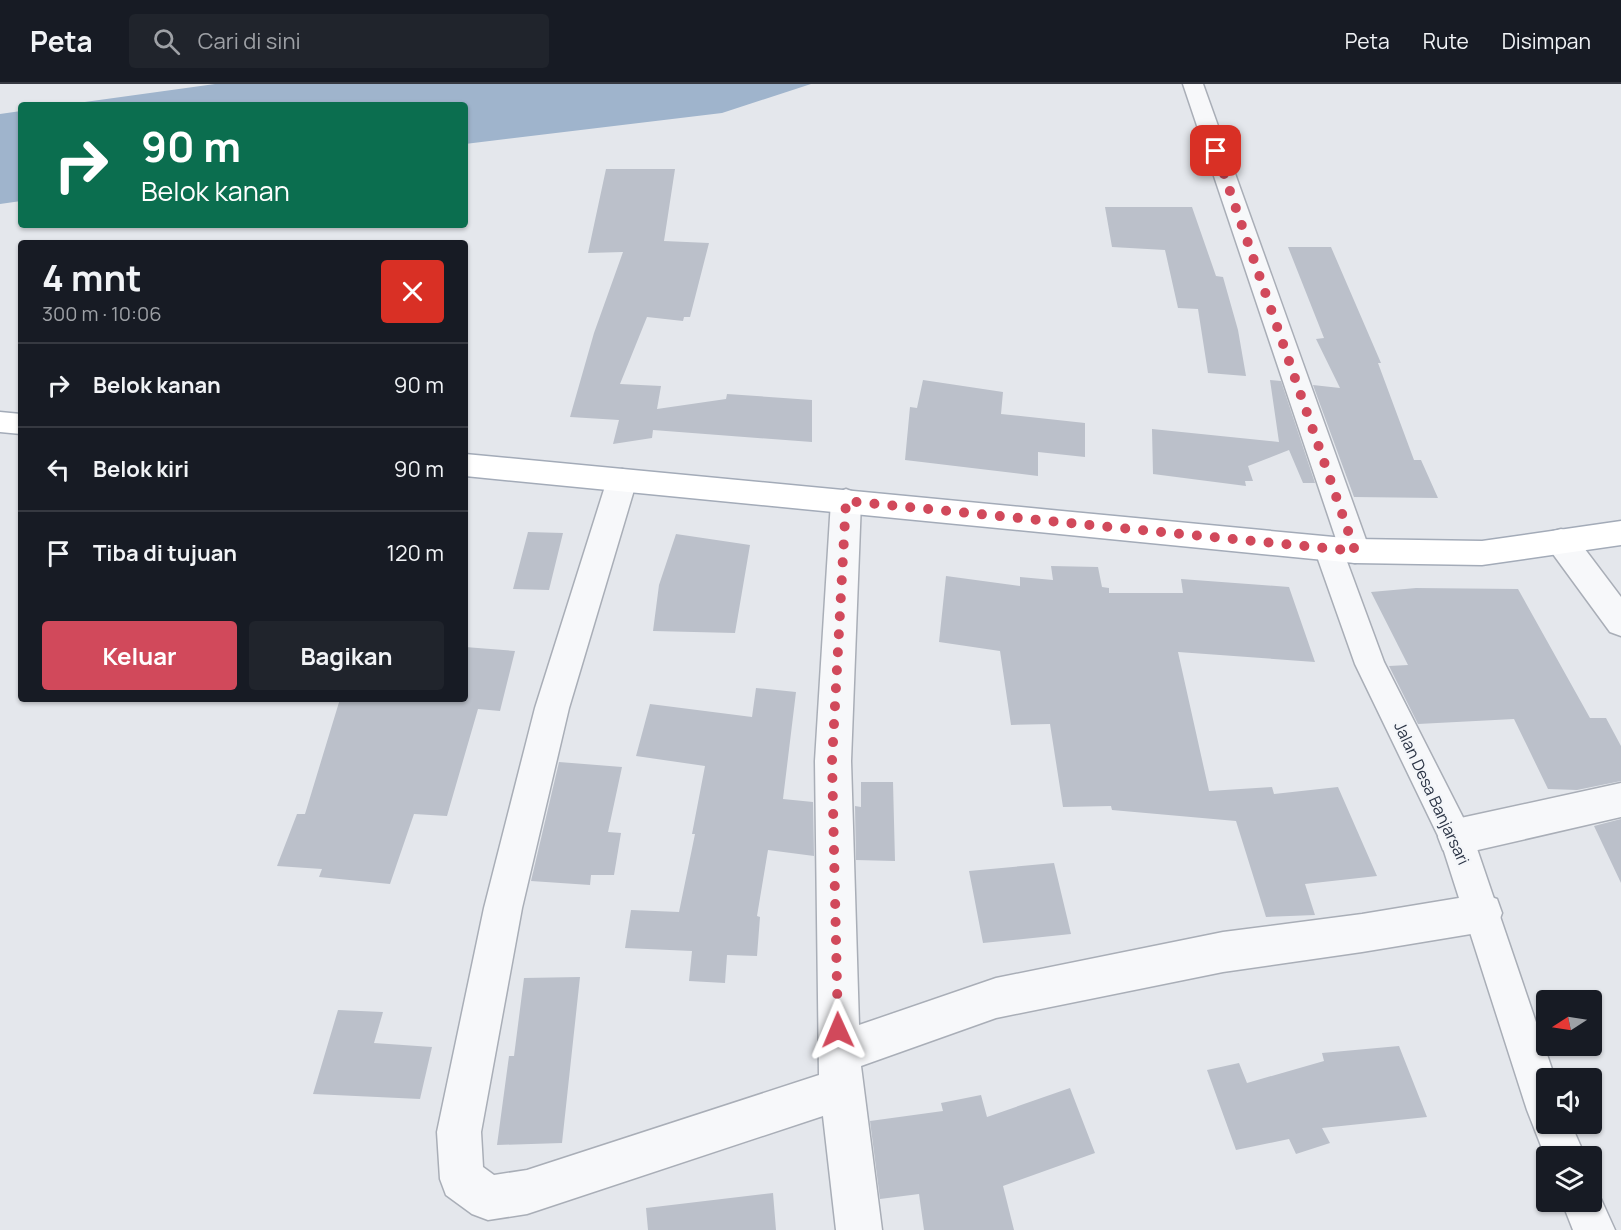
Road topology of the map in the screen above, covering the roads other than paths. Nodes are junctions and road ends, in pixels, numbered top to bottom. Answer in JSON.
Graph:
{"nodes":[{"id":1,"x":1193,"y":84,"type":"edge"},
{"id":2,"x":0,"y":422,"type":"edge"},
{"id":3,"x":18,"y":424,"type":"edge"},
{"id":4,"x":468,"y":465,"type":"edge"},
{"id":5,"x":622,"y":480,"type":"junction"},
{"id":6,"x":846,"y":501,"type":"junction"},
{"id":7,"x":1621,"y":532,"type":"edge"},
{"id":8,"x":1562,"y":541,"type":"junction"},
{"id":9,"x":1342,"y":550,"type":"junction"},
{"id":10,"x":1621,"y":622,"type":"edge"},
{"id":11,"x":1621,"y":800,"type":"edge"},
{"id":12,"x":1456,"y":837,"type":"junction"},
{"id":13,"x":1483,"y":913,"type":"junction"},
{"id":14,"x":840,"y":1071,"type":"junction"},
{"id":15,"x":1536,"y":1079,"type":"edge"},
{"id":16,"x":1586,"y":1212,"type":"edge"},
{"id":17,"x":860,"y":1230,"type":"edge"},
{"id":18,"x":1594,"y":1230,"type":"edge"}],
"edges":[{"from":1,"to":9,"type":"street"},
{"from":2,"to":3,"type":"main road"},
{"from":4,"to":5,"type":"main road"},
{"from":5,"to":6,"type":"main road"},
{"from":5,"to":14,"type":"street"},
{"from":6,"to":9,"type":"main road"},
{"from":6,"to":14,"type":"street"},
{"from":7,"to":8,"type":"main road"},
{"from":8,"to":9,"type":"main road"},
{"from":8,"to":10,"type":"street"},
{"from":9,"to":12,"type":"street","name":"Jalan Desa Banjarsari"},
{"from":11,"to":12,"type":"street"},
{"from":12,"to":13,"type":"street","name":"Jalan Desa Banjarsari"},
{"from":13,"to":14,"type":"street"},
{"from":13,"to":15,"type":"street","name":"Jalan Desa Banjarsari"},
{"from":14,"to":17,"type":"street"},
{"from":16,"to":18,"type":"street"}]}
